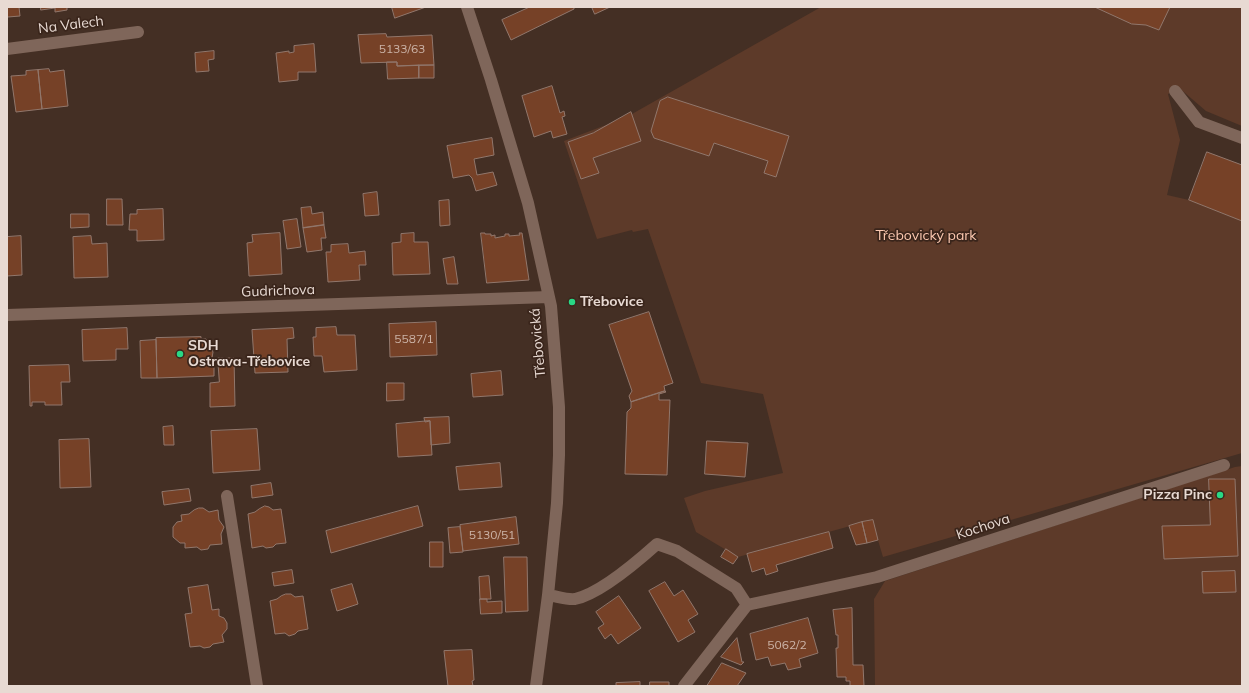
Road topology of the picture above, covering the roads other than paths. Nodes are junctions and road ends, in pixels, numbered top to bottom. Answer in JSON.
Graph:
{"nodes":[{"id":1,"x":467,"y":7,"type":"edge"},
{"id":2,"x":138,"y":32,"type":"dead end"},
{"id":3,"x":7,"y":49,"type":"edge"},
{"id":4,"x":1174,"y":91,"type":"dead end"},
{"id":5,"x":1242,"y":138,"type":"edge"},
{"id":6,"x":549,"y":297,"type":"junction"},
{"id":7,"x":7,"y":315,"type":"edge"},
{"id":8,"x":1224,"y":465,"type":"dead end"},
{"id":9,"x":227,"y":496,"type":"dead end"},
{"id":10,"x":548,"y":595,"type":"junction"},
{"id":11,"x":747,"y":605,"type":"junction"},
{"id":12,"x":256,"y":686,"type":"edge"},
{"id":13,"x":536,"y":686,"type":"edge"},
{"id":14,"x":684,"y":686,"type":"edge"}],
"edges":[{"from":1,"to":6,"type":"street","name":"Třebovická"},
{"from":2,"to":3,"type":"street","name":"Na Valech"},
{"from":4,"to":5,"type":"street"},
{"from":6,"to":7,"type":"street","name":"Gudrichova"},
{"from":6,"to":10,"type":"street","name":"Třebovická"},
{"from":8,"to":11,"type":"street","name":"Kochova"},
{"from":9,"to":12,"type":"street"},
{"from":10,"to":11,"type":"street"},
{"from":10,"to":13,"type":"street","name":"Třebovická"},
{"from":11,"to":14,"type":"street"}]}
